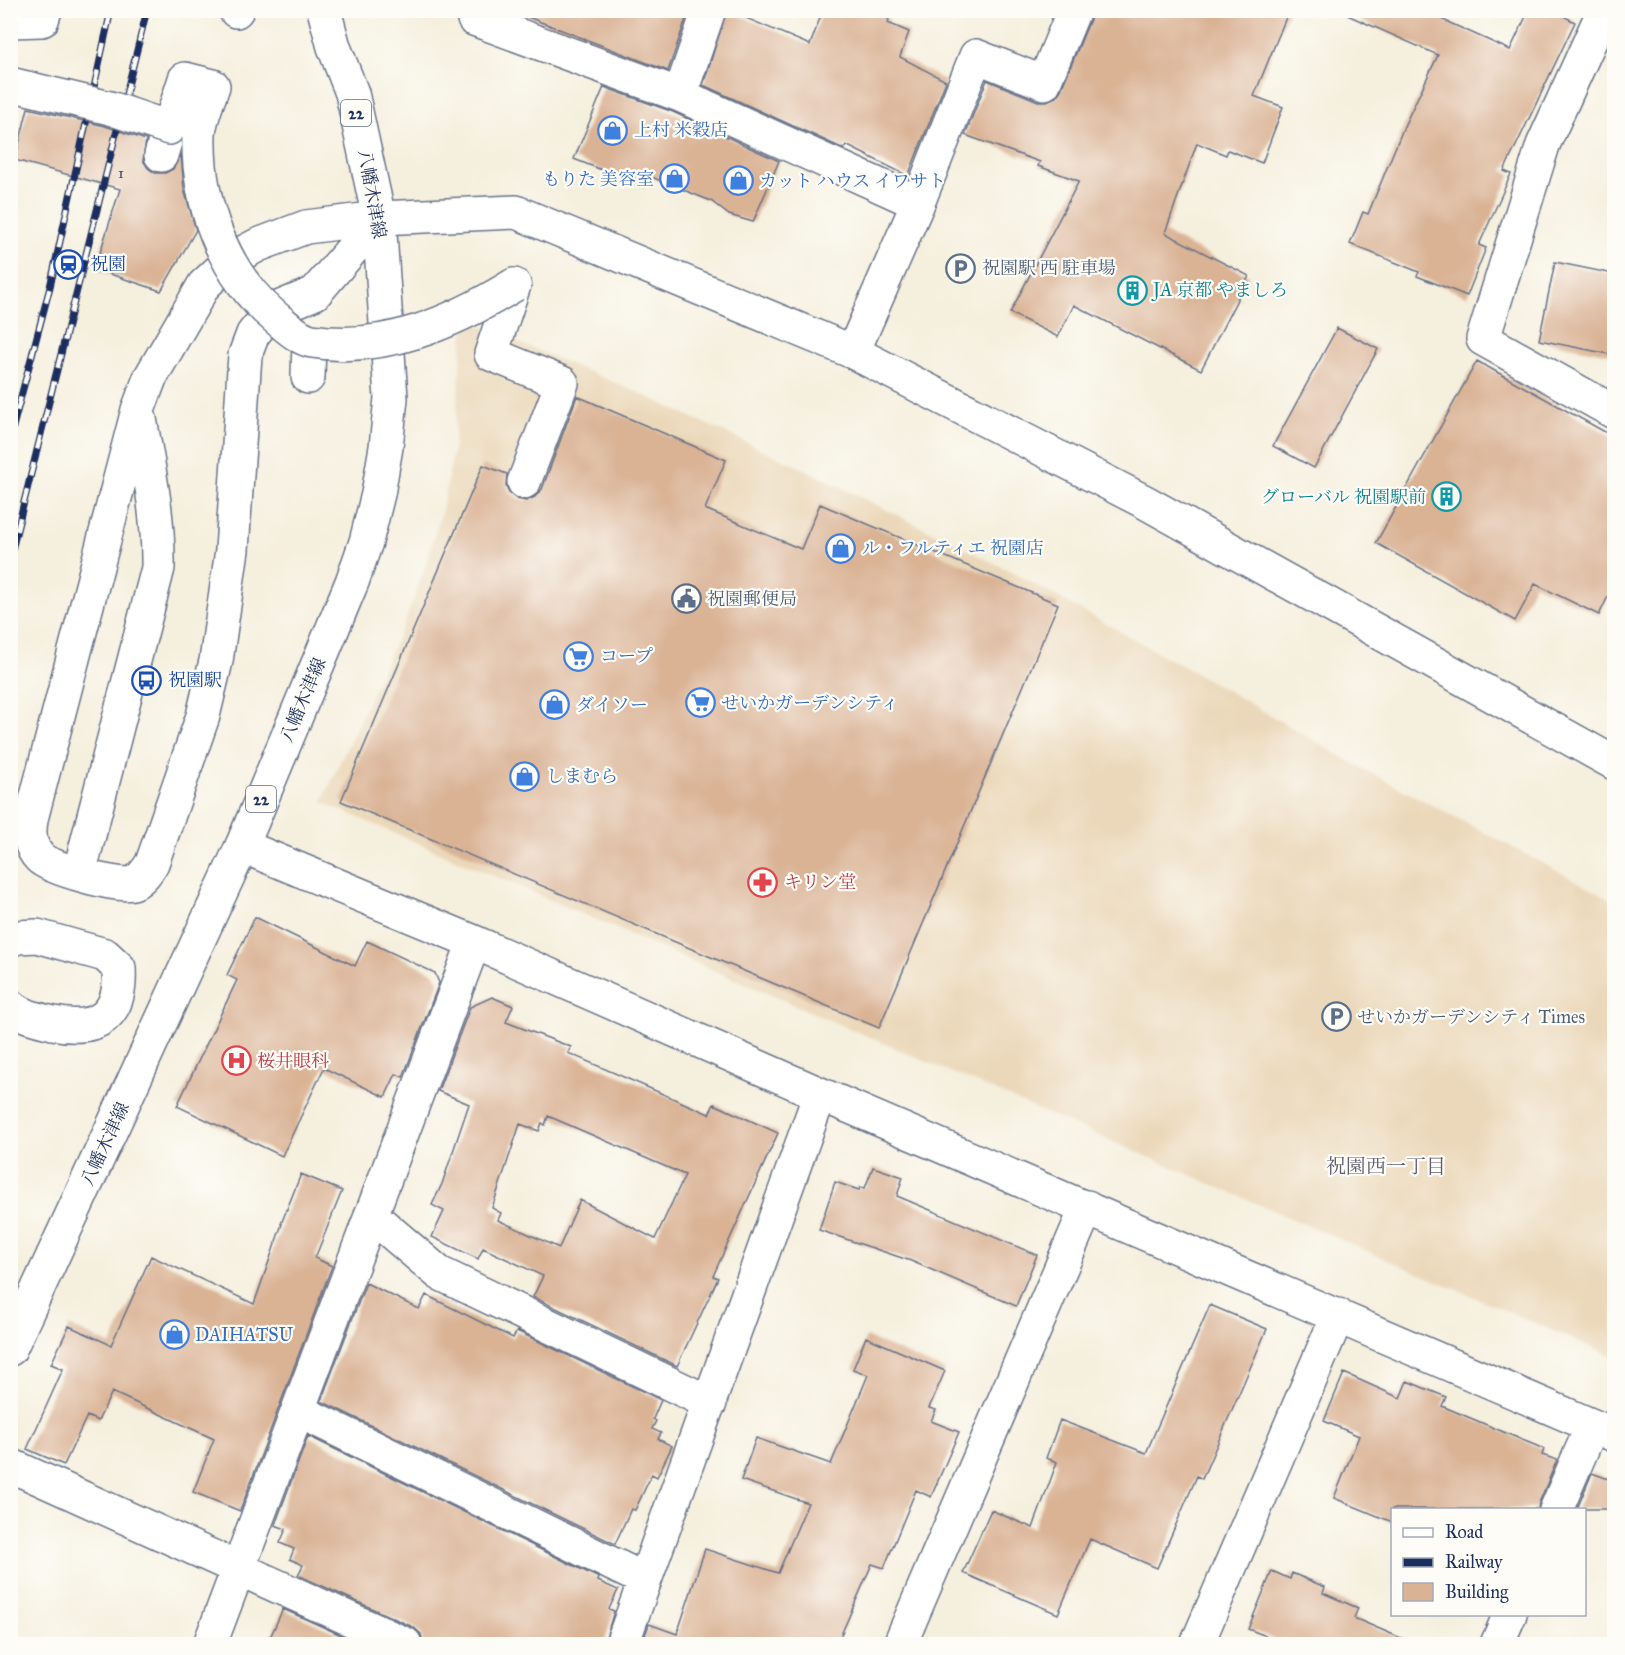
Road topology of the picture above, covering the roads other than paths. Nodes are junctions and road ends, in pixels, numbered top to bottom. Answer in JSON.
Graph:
{"nodes":[{"id":1,"x":45,"y":10,"type":"edge"},
{"id":2,"x":324,"y":10,"type":"edge"},
{"id":3,"x":477,"y":10,"type":"edge"},
{"id":4,"x":710,"y":10,"type":"edge"},
{"id":5,"x":1074,"y":10,"type":"edge"},
{"id":6,"x":1604,"y":10,"type":"edge"},
{"id":7,"x":10,"y":21,"type":"edge"},
{"id":8,"x":10,"y":84,"type":"edge"},
{"id":9,"x":680,"y":95,"type":"junction"},
{"id":10,"x":918,"y":203,"type":"junction"},
{"id":11,"x":379,"y":218,"type":"junction"},
{"id":12,"x":309,"y":341,"type":"junction"},
{"id":13,"x":853,"y":352,"type":"junction"},
{"id":14,"x":308,"y":378,"type":"dead end"},
{"id":15,"x":138,"y":410,"type":"junction"},
{"id":16,"x":1614,"y":412,"type":"edge"},
{"id":17,"x":524,"y":482,"type":"dead end"},
{"id":18,"x":1614,"y":763,"type":"edge"},
{"id":19,"x":242,"y":846,"type":"junction"},
{"id":20,"x":79,"y":873,"type":"junction"},
{"id":21,"x":10,"y":940,"type":"edge"},
{"id":22,"x":474,"y":942,"type":"junction"},
{"id":23,"x":16,"y":1015,"type":"edge"},
{"id":24,"x":820,"y":1094,"type":"junction"},
{"id":25,"x":1087,"y":1207,"type":"junction"},
{"id":26,"x":371,"y":1215,"type":"junction"},
{"id":27,"x":1338,"y":1315,"type":"junction"},
{"id":28,"x":10,"y":1349,"type":"edge"},
{"id":29,"x":710,"y":1403,"type":"junction"},
{"id":30,"x":299,"y":1411,"type":"junction"},
{"id":31,"x":1603,"y":1431,"type":"edge"},
{"id":32,"x":10,"y":1465,"type":"edge"},
{"id":33,"x":1557,"y":1508,"type":"edge"},
{"id":34,"x":240,"y":1569,"type":"junction"},
{"id":35,"x":645,"y":1580,"type":"junction"},
{"id":36,"x":1509,"y":1616,"type":"edge"},
{"id":37,"x":210,"y":1644,"type":"edge"},
{"id":38,"x":405,"y":1644,"type":"edge"},
{"id":39,"x":622,"y":1644,"type":"edge"},
{"id":40,"x":900,"y":1644,"type":"edge"},
{"id":41,"x":1197,"y":1644,"type":"edge"},
{"id":42,"x":1497,"y":1644,"type":"edge"}],
"edges":[{"from":1,"to":7,"type":"street"},
{"from":2,"to":11,"type":"street","name":"八幡木津線","number":"22"},
{"from":3,"to":9,"type":"street"},
{"from":4,"to":9,"type":"street"},
{"from":5,"to":10,"type":"street"},
{"from":6,"to":16,"type":"street"},
{"from":8,"to":12,"type":"street","bridge":true},
{"from":9,"to":10,"type":"street"},
{"from":10,"to":13,"type":"street"},
{"from":11,"to":13,"type":"street"},
{"from":11,"to":15,"type":"street"},
{"from":11,"to":19,"type":"street","name":"八幡木津線","number":"22"},
{"from":11,"to":20,"type":"street"},
{"from":12,"to":14,"type":"street"},
{"from":12,"to":17,"type":"street","bridge":true},
{"from":13,"to":18,"type":"street"},
{"from":15,"to":20,"type":"street"},
{"from":15,"to":20,"type":"street"},
{"from":19,"to":22,"type":"street"},
{"from":19,"to":28,"type":"street","name":"八幡木津線","number":"22"},
{"from":21,"to":23,"type":"street"},
{"from":22,"to":24,"type":"street"},
{"from":22,"to":26,"type":"street"},
{"from":24,"to":25,"type":"street"},
{"from":24,"to":29,"type":"street"},
{"from":25,"to":27,"type":"street"},
{"from":25,"to":40,"type":"street"},
{"from":26,"to":29,"type":"street"},
{"from":26,"to":30,"type":"street"},
{"from":27,"to":31,"type":"street"},
{"from":27,"to":41,"type":"street"},
{"from":29,"to":35,"type":"street"},
{"from":30,"to":34,"type":"street"},
{"from":30,"to":35,"type":"street"},
{"from":31,"to":33,"type":"street"},
{"from":32,"to":34,"type":"street"},
{"from":34,"to":37,"type":"street"},
{"from":34,"to":38,"type":"street"},
{"from":35,"to":39,"type":"street"},
{"from":36,"to":42,"type":"street"}]}
